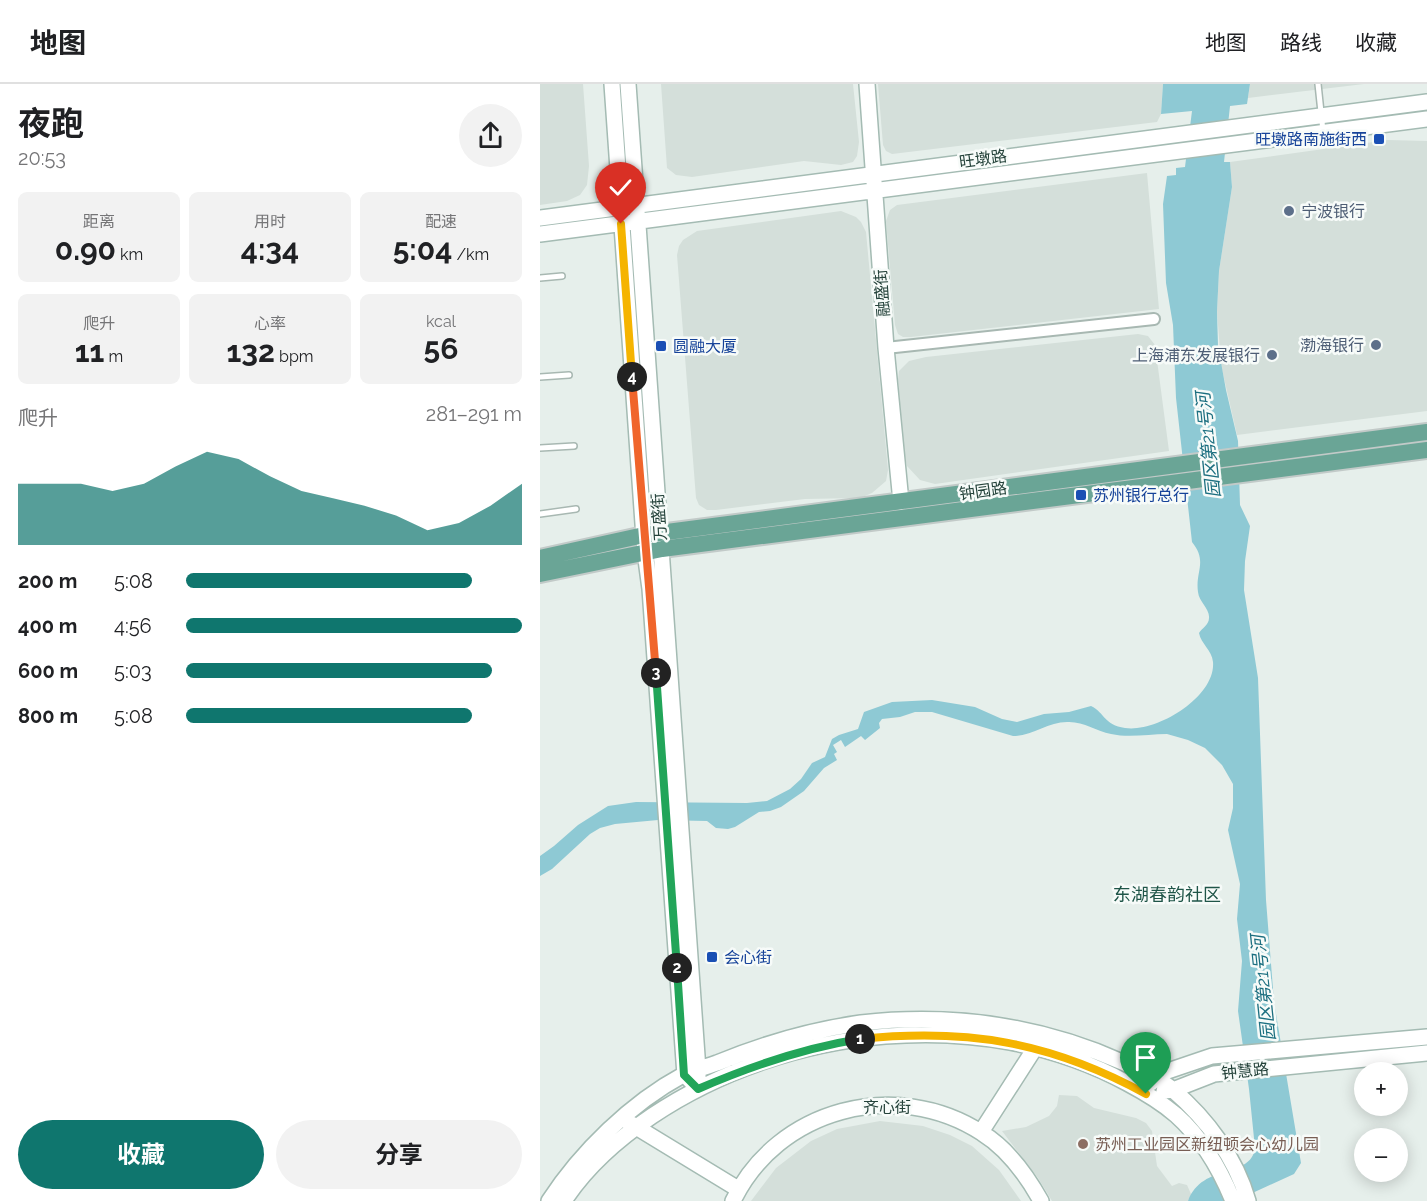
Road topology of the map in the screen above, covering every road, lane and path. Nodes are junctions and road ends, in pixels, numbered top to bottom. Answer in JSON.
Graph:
{"nodes":[{"id":1,"x":612,"y":84,"type":"edge"},
{"id":2,"x":628,"y":84,"type":"edge"},
{"id":3,"x":867,"y":84,"type":"edge"},
{"id":4,"x":1318,"y":84,"type":"edge"},
{"id":5,"x":1427,"y":102,"type":"edge"},
{"id":6,"x":1322,"y":115,"type":"junction"},
{"id":7,"x":1427,"y":119,"type":"edge"},
{"id":8,"x":1323,"y":133,"type":"junction"},
{"id":9,"x":874,"y":174,"type":"junction"},
{"id":10,"x":875,"y":191,"type":"junction"},
{"id":11,"x":637,"y":205,"type":"junction"},
{"id":12,"x":620,"y":208,"type":"junction"},
{"id":13,"x":540,"y":218,"type":"edge"},
{"id":14,"x":638,"y":223,"type":"junction"},
{"id":15,"x":621,"y":224,"type":"junction"},
{"id":16,"x":540,"y":234,"type":"edge"},
{"id":17,"x":562,"y":276,"type":"dead end"},
{"id":18,"x":540,"y":278,"type":"edge"},
{"id":19,"x":1154,"y":319,"type":"dead end"},
{"id":20,"x":886,"y":348,"type":"junction"},
{"id":21,"x":569,"y":375,"type":"dead end"},
{"id":22,"x":540,"y":378,"type":"edge"},
{"id":23,"x":1427,"y":432,"type":"edge"},
{"id":24,"x":574,"y":446,"type":"dead end"},
{"id":25,"x":540,"y":448,"type":"edge"},
{"id":26,"x":1427,"y":450,"type":"edge"},
{"id":27,"x":1246,"y":465,"type":"junction"},
{"id":28,"x":1178,"y":474,"type":"junction"},
{"id":29,"x":901,"y":502,"type":"junction"},
{"id":30,"x":576,"y":508,"type":"dead end"},
{"id":31,"x":540,"y":514,"type":"edge"},
{"id":32,"x":653,"y":543,"type":"junction"},
{"id":33,"x":540,"y":558,"type":"edge"},
{"id":34,"x":540,"y":574,"type":"edge"},
{"id":35,"x":1039,"y":1032,"type":"junction"},
{"id":36,"x":1427,"y":1037,"type":"edge"},
{"id":37,"x":1035,"y":1048,"type":"junction"},
{"id":38,"x":1427,"y":1053,"type":"edge"},
{"id":39,"x":691,"y":1072,"type":"junction"},
{"id":40,"x":1153,"y":1076,"type":"junction"},
{"id":41,"x":698,"y":1089,"type":"junction"},
{"id":42,"x":1173,"y":1090,"type":"junction"},
{"id":43,"x":1146,"y":1094,"type":"junction"},
{"id":44,"x":629,"y":1123,"type":"junction"},
{"id":45,"x":981,"y":1132,"type":"junction"},
{"id":46,"x":735,"y":1195,"type":"edge"},
{"id":47,"x":1243,"y":1200,"type":"edge"},
{"id":48,"x":549,"y":1201,"type":"edge"},
{"id":49,"x":564,"y":1201,"type":"edge"},
{"id":50,"x":1041,"y":1201,"type":"edge"}],
"edges":[{"from":1,"to":12,"type":"main road","name":"万盛街"},
{"from":2,"to":11,"type":"main road","name":"万盛街"},
{"from":3,"to":9,"type":"main road","name":"融盛街"},
{"from":4,"to":6,"type":"lane"},
{"from":5,"to":6,"type":"main road","name":"旺墩路"},
{"from":6,"to":8,"type":"lane"},
{"from":6,"to":9,"type":"main road","name":"旺墩路"},
{"from":7,"to":8,"type":"main road","name":"旺墩路"},
{"from":8,"to":10,"type":"main road","name":"旺墩路"},
{"from":9,"to":10,"type":"main road","name":"融盛街"},
{"from":9,"to":11,"type":"main road","name":"旺墩路"},
{"from":10,"to":14,"type":"main road","name":"旺墩路"},
{"from":10,"to":20,"type":"main road","name":"融盛街"},
{"from":11,"to":12,"type":"main road","name":"旺墩路"},
{"from":11,"to":14,"type":"main road","name":"万盛街"},
{"from":12,"to":13,"type":"main road","name":"旺墩路"},
{"from":12,"to":15,"type":"main road","name":"万盛街"},
{"from":14,"to":15,"type":"main road","name":"旺墩路"},
{"from":14,"to":32,"type":"main road","name":"万盛街"},
{"from":15,"to":16,"type":"main road","name":"旺墩路"},
{"from":15,"to":32,"type":"main road","name":"万盛街"},
{"from":17,"to":18,"type":"lane"},
{"from":19,"to":20,"type":"street"},
{"from":20,"to":29,"type":"main road","name":"融盛街"},
{"from":21,"to":22,"type":"lane"},
{"from":23,"to":27,"type":"main road","name":"钟园路"},
{"from":24,"to":25,"type":"lane"},
{"from":26,"to":27,"type":"main road","name":"钟园路"},
{"from":27,"to":28,"type":"main road","name":"钟园路"},
{"from":28,"to":29,"type":"main road","name":"钟园路"},
{"from":28,"to":32,"type":"main road","name":"钟园路"},
{"from":29,"to":32,"type":"main road","name":"钟园路"},
{"from":30,"to":31,"type":"lane"},
{"from":32,"to":33,"type":"main road","name":"钟园路"},
{"from":32,"to":34,"type":"main road","name":"钟园路"},
{"from":32,"to":39,"type":"main road","name":"万盛街"},
{"from":35,"to":37,"type":"main road"},
{"from":35,"to":39,"type":"main road"},
{"from":35,"to":40,"type":"main road"},
{"from":36,"to":40,"type":"main road","name":"钟慧路"},
{"from":37,"to":41,"type":"main road"},
{"from":37,"to":43,"type":"main road"},
{"from":37,"to":45,"type":"main road"},
{"from":38,"to":42,"type":"main road","name":"钟慧路"},
{"from":39,"to":41,"type":"main road","name":"万盛街"},
{"from":39,"to":44,"type":"main road"},
{"from":40,"to":42,"type":"main road"},
{"from":40,"to":43,"type":"main road"},
{"from":41,"to":44,"type":"main road"},
{"from":42,"to":43,"type":"main road","name":"钟慧路"},
{"from":42,"to":47,"type":"main road"},
{"from":43,"to":47,"type":"main road"},
{"from":44,"to":46,"type":"main road"},
{"from":44,"to":48,"type":"main road"},
{"from":44,"to":49,"type":"main road"},
{"from":45,"to":46,"type":"main road","name":"齐心街"},
{"from":45,"to":50,"type":"main road","name":"齐心街"}]}
